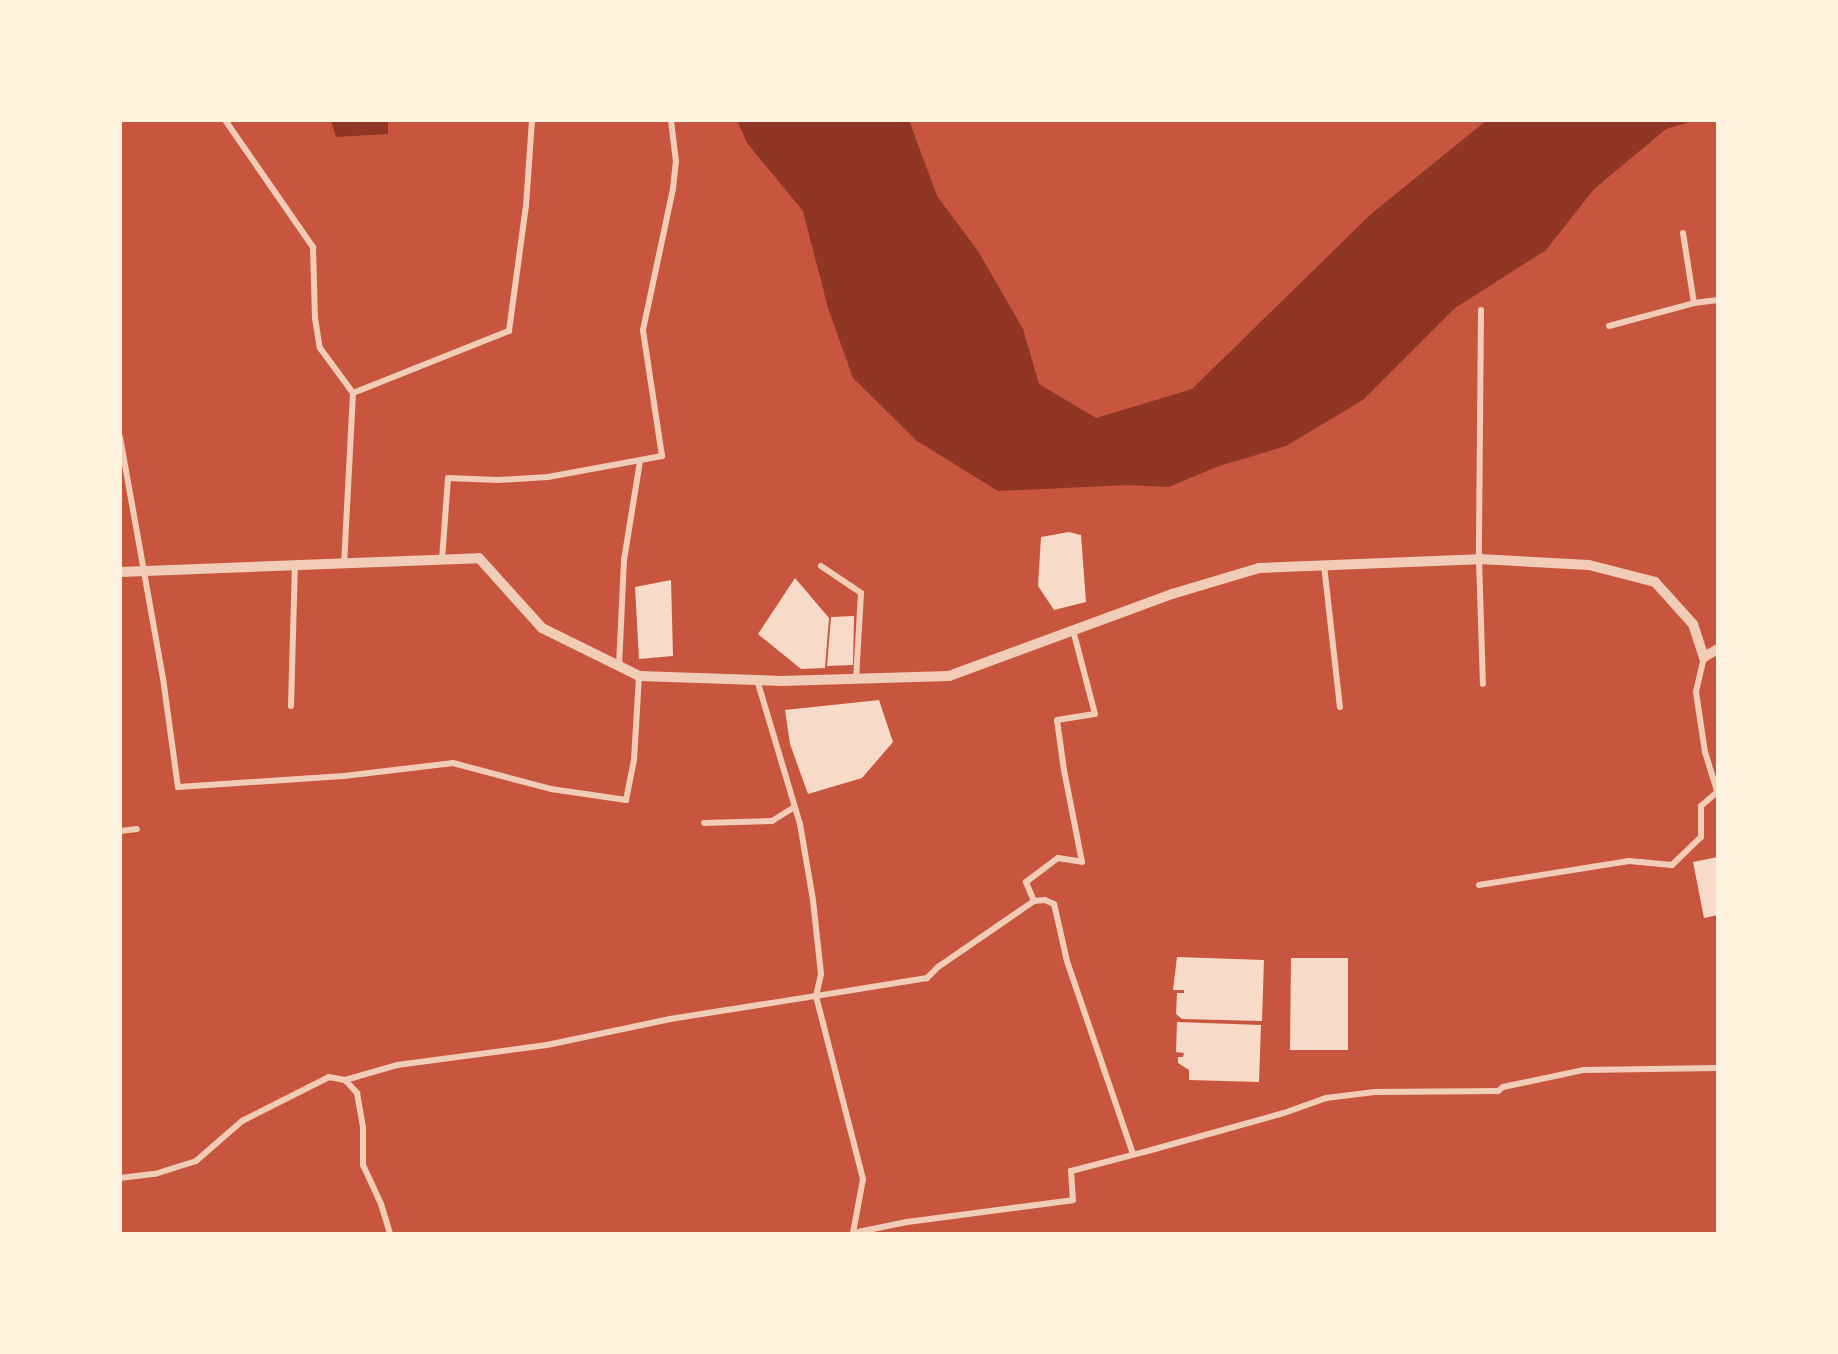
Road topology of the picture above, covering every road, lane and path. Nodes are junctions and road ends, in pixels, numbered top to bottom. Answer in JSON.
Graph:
{"nodes":[{"id":1,"x":225,"y":120,"type":"edge"},
{"id":2,"x":532,"y":120,"type":"edge"},
{"id":3,"x":671,"y":120,"type":"edge"},
{"id":4,"x":1683,"y":233,"type":"dead end"},
{"id":5,"x":1718,"y":300,"type":"edge"},
{"id":6,"x":1694,"y":303,"type":"junction"},
{"id":7,"x":1481,"y":310,"type":"dead end"},
{"id":8,"x":1609,"y":326,"type":"dead end"},
{"id":9,"x":353,"y":393,"type":"junction"},
{"id":10,"x":120,"y":437,"type":"edge"},
{"id":11,"x":640,"y":461,"type":"junction"},
{"id":12,"x":1479,"y":559,"type":"junction"},
{"id":13,"x":442,"y":561,"type":"junction"},
{"id":14,"x":344,"y":565,"type":"junction"},
{"id":15,"x":821,"y":566,"type":"dead end"},
{"id":16,"x":1324,"y":566,"type":"junction"},
{"id":17,"x":295,"y":567,"type":"junction"},
{"id":18,"x":120,"y":572,"type":"edge"},
{"id":19,"x":144,"y":572,"type":"junction"},
{"id":20,"x":1073,"y":630,"type":"junction"},
{"id":21,"x":1718,"y":649,"type":"edge"},
{"id":22,"x":1704,"y":657,"type":"junction"},
{"id":23,"x":619,"y":666,"type":"junction"},
{"id":24,"x":639,"y":676,"type":"junction"},
{"id":25,"x":856,"y":679,"type":"junction"},
{"id":26,"x":757,"y":680,"type":"junction"},
{"id":27,"x":1483,"y":684,"type":"dead end"},
{"id":28,"x":291,"y":706,"type":"dead end"},
{"id":29,"x":1340,"y":707,"type":"dead end"},
{"id":30,"x":1718,"y":793,"type":"edge"},
{"id":31,"x":794,"y":807,"type":"junction"},
{"id":32,"x":704,"y":823,"type":"dead end"},
{"id":33,"x":137,"y":829,"type":"dead end"},
{"id":34,"x":120,"y":831,"type":"edge"},
{"id":35,"x":1479,"y":885,"type":"dead end"},
{"id":36,"x":1034,"y":901,"type":"junction"},
{"id":37,"x":816,"y":996,"type":"junction"},
{"id":38,"x":1718,"y":1068,"type":"edge"},
{"id":39,"x":345,"y":1080,"type":"junction"},
{"id":40,"x":1133,"y":1154,"type":"junction"},
{"id":41,"x":120,"y":1178,"type":"edge"},
{"id":42,"x":850,"y":1233,"type":"edge"},
{"id":43,"x":390,"y":1234,"type":"edge"}],
"edges":[{"from":1,"to":9,"type":"street"},
{"from":2,"to":9,"type":"street"},
{"from":3,"to":11,"type":"street"},
{"from":4,"to":6,"type":"street"},
{"from":5,"to":6,"type":"street"},
{"from":6,"to":8,"type":"street"},
{"from":7,"to":12,"type":"street"},
{"from":9,"to":14,"type":"street"},
{"from":10,"to":19,"type":"street"},
{"from":11,"to":13,"type":"street"},
{"from":11,"to":23,"type":"street"},
{"from":12,"to":16,"type":"street"},
{"from":12,"to":22,"type":"street"},
{"from":12,"to":27,"type":"street"},
{"from":13,"to":14,"type":"street"},
{"from":13,"to":23,"type":"street"},
{"from":14,"to":17,"type":"street"},
{"from":15,"to":25,"type":"street"},
{"from":16,"to":20,"type":"street"},
{"from":16,"to":29,"type":"street"},
{"from":17,"to":19,"type":"street"},
{"from":17,"to":28,"type":"street"},
{"from":18,"to":19,"type":"street"},
{"from":19,"to":24,"type":"street"},
{"from":20,"to":25,"type":"street"},
{"from":20,"to":36,"type":"street"},
{"from":21,"to":22,"type":"street"},
{"from":22,"to":30,"type":"street"},
{"from":23,"to":24,"type":"street"},
{"from":24,"to":26,"type":"street"},
{"from":25,"to":26,"type":"street"},
{"from":26,"to":31,"type":"street"},
{"from":30,"to":35,"type":"street"},
{"from":31,"to":32,"type":"street"},
{"from":31,"to":37,"type":"street"},
{"from":33,"to":34,"type":"street"},
{"from":36,"to":37,"type":"street"},
{"from":36,"to":40,"type":"street"},
{"from":37,"to":39,"type":"street"},
{"from":37,"to":42,"type":"street"},
{"from":38,"to":40,"type":"street"},
{"from":39,"to":41,"type":"street"},
{"from":39,"to":43,"type":"street"},
{"from":40,"to":42,"type":"street"}]}
